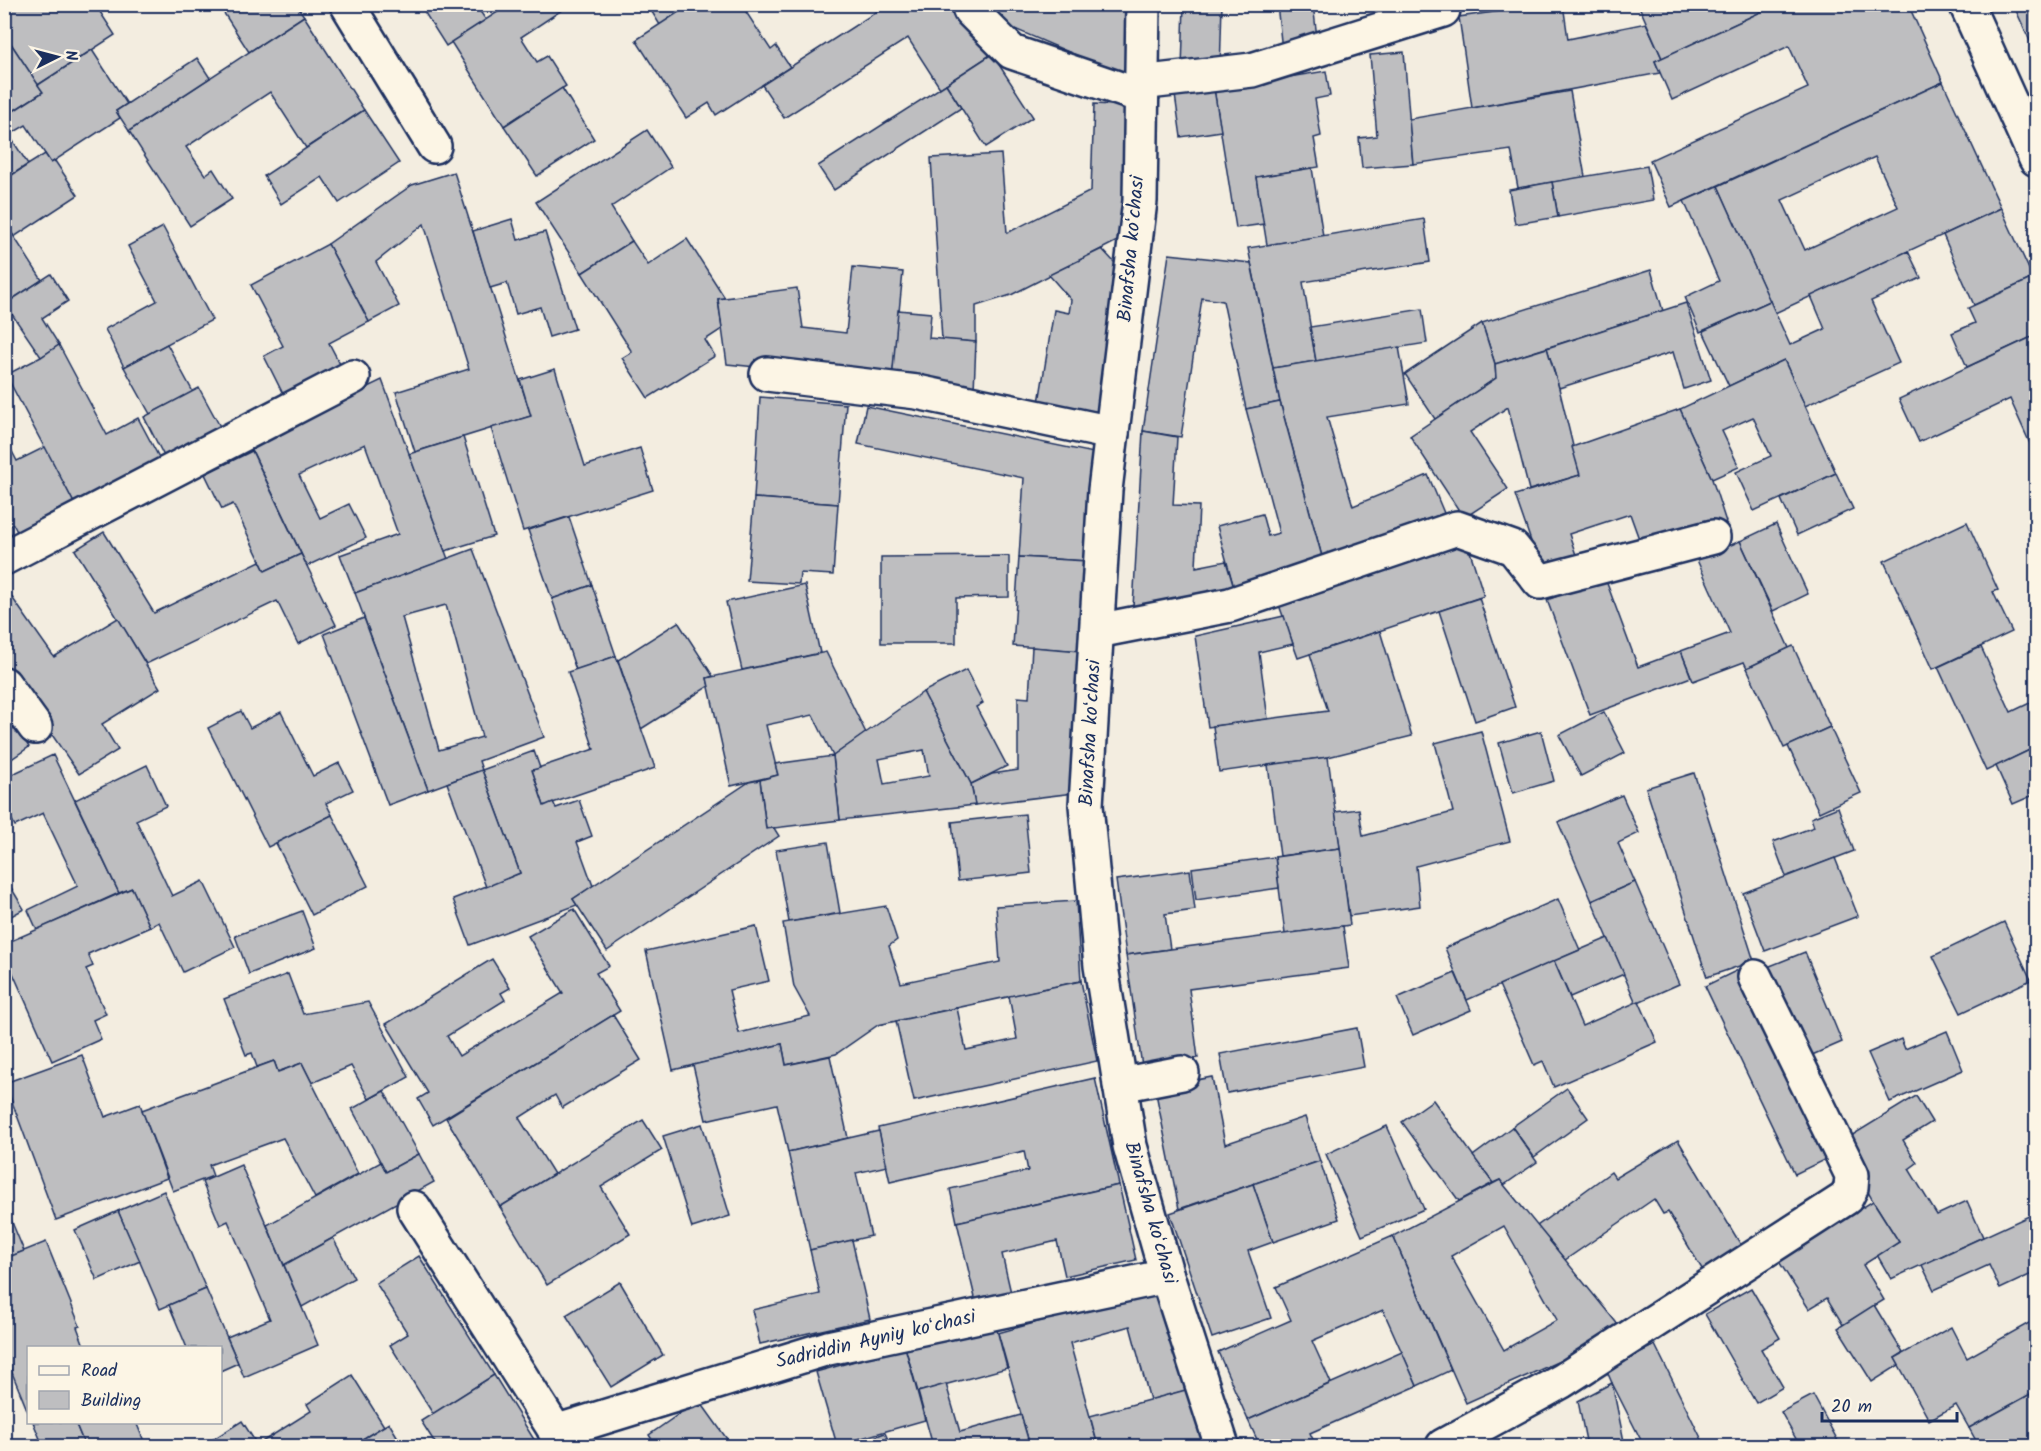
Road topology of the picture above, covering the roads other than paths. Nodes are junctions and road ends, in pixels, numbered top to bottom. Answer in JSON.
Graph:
{"nodes":[{"id":1,"x":347,"y":4,"type":"edge"},
{"id":2,"x":968,"y":4,"type":"edge"},
{"id":3,"x":1143,"y":4,"type":"edge"},
{"id":4,"x":1966,"y":4,"type":"edge"},
{"id":5,"x":1443,"y":10,"type":"dead end"},
{"id":6,"x":1140,"y":89,"type":"junction"},
{"id":7,"x":434,"y":146,"type":"dead end"},
{"id":8,"x":2037,"y":159,"type":"edge"},
{"id":9,"x":767,"y":374,"type":"dead end"},
{"id":10,"x":353,"y":377,"type":"dead end"},
{"id":11,"x":1112,"y":433,"type":"junction"},
{"id":12,"x":1713,"y":537,"type":"dead end"},
{"id":13,"x":4,"y":558,"type":"edge"},
{"id":14,"x":1097,"y":631,"type":"junction"},
{"id":15,"x":4,"y":684,"type":"edge"},
{"id":16,"x":35,"y":727,"type":"dead end"},
{"id":17,"x":1755,"y":977,"type":"dead end"},
{"id":18,"x":1182,"y":1073,"type":"dead end"},
{"id":19,"x":1120,"y":1085,"type":"junction"},
{"id":20,"x":414,"y":1208,"type":"dead end"},
{"id":21,"x":1167,"y":1276,"type":"junction"},
{"id":22,"x":560,"y":1439,"type":"edge"},
{"id":23,"x":1222,"y":1446,"type":"edge"},
{"id":24,"x":1443,"y":1446,"type":"edge"}],
"edges":[{"from":1,"to":7,"type":"street"},
{"from":2,"to":6,"type":"street"},
{"from":3,"to":6,"type":"street","name":"Binafsha koʻchasi"},
{"from":4,"to":8,"type":"street"},
{"from":5,"to":6,"type":"street"},
{"from":6,"to":11,"type":"street","name":"Binafsha koʻchasi"},
{"from":9,"to":11,"type":"street"},
{"from":10,"to":13,"type":"street"},
{"from":11,"to":14,"type":"street","name":"Binafsha koʻchasi"},
{"from":12,"to":14,"type":"street"},
{"from":14,"to":19,"type":"street","name":"Binafsha koʻchasi"},
{"from":15,"to":16,"type":"street"},
{"from":17,"to":24,"type":"street"},
{"from":18,"to":19,"type":"street"},
{"from":19,"to":21,"type":"street","name":"Binafsha koʻchasi"},
{"from":20,"to":22,"type":"street","name":"Sadriddin Ayniy koʻchasi"},
{"from":21,"to":22,"type":"street","name":"Sadriddin Ayniy koʻchasi"},
{"from":21,"to":23,"type":"street","name":"Binafsha koʻchasi"}]}
